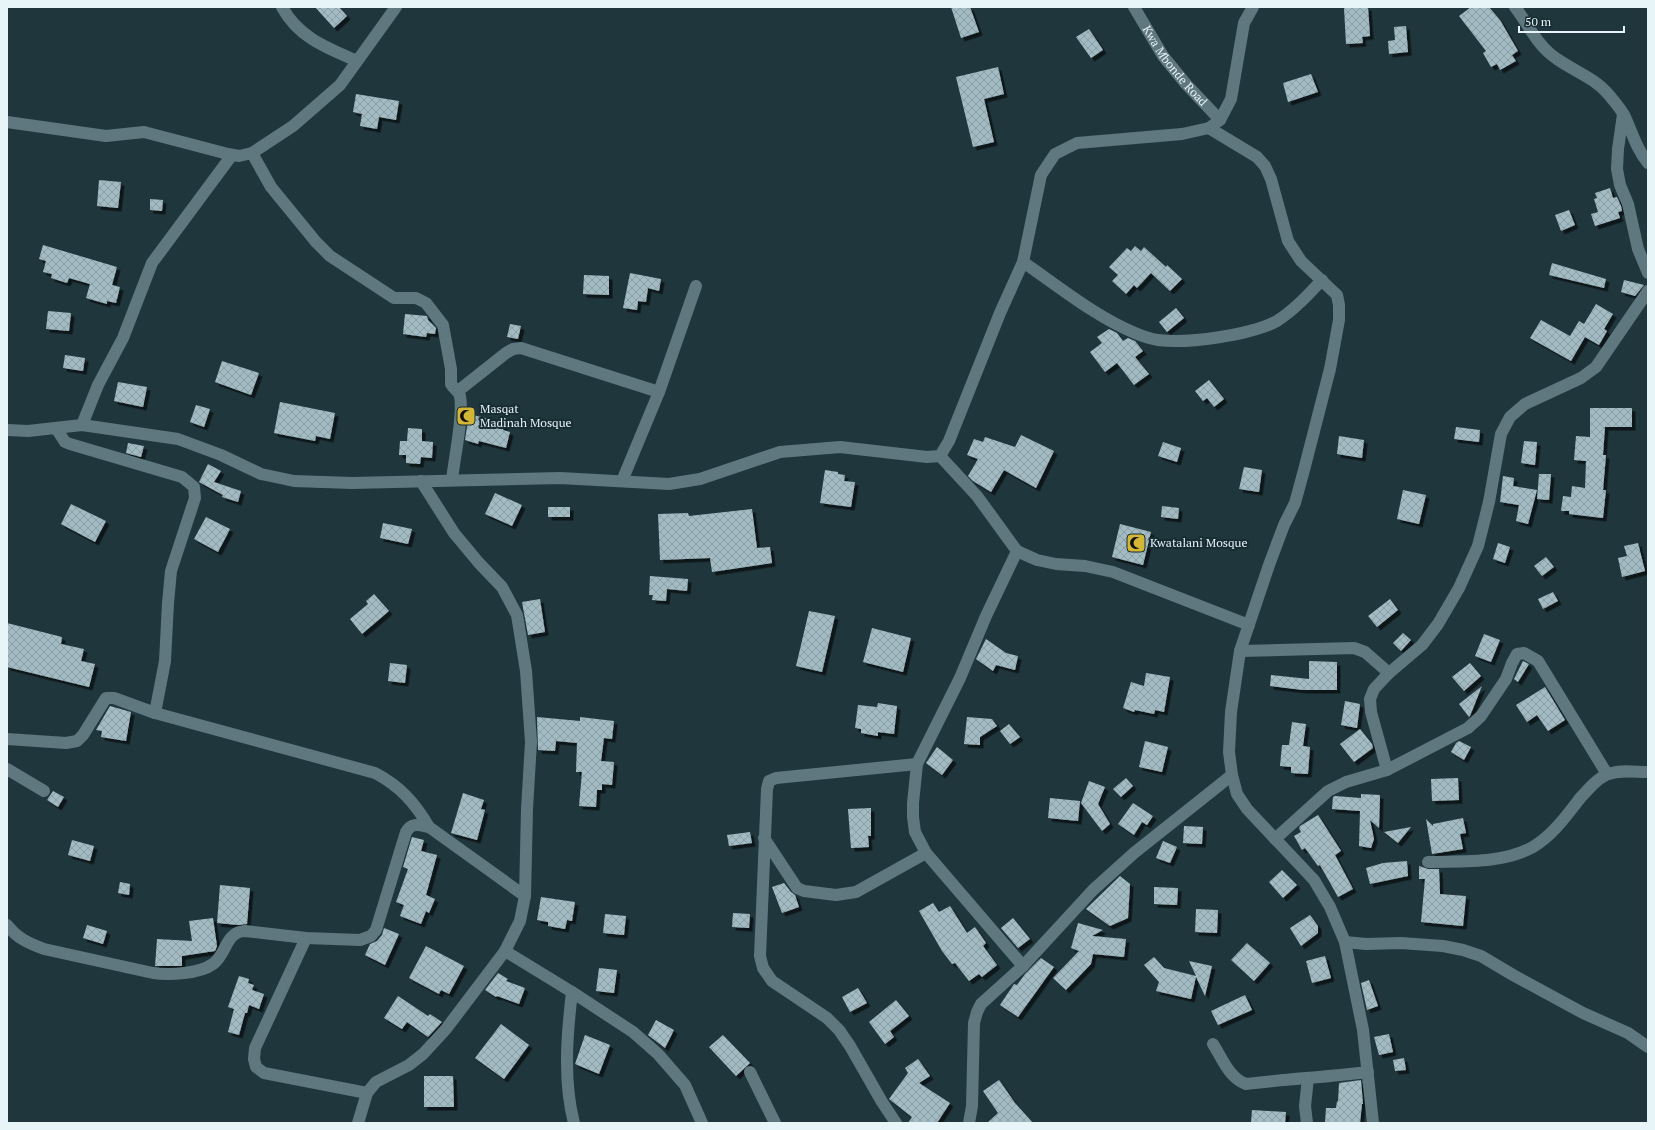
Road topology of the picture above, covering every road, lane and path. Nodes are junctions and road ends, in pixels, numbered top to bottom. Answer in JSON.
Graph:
{"nodes":[{"id":1,"x":282,"y":7,"type":"edge"},
{"id":2,"x":396,"y":7,"type":"edge"},
{"id":3,"x":1134,"y":7,"type":"edge"},
{"id":4,"x":1253,"y":7,"type":"edge"},
{"id":5,"x":1516,"y":7,"type":"edge"},
{"id":6,"x":357,"y":61,"type":"junction"},
{"id":7,"x":1623,"y":114,"type":"junction"},
{"id":8,"x":1220,"y":120,"type":"junction"},
{"id":9,"x":7,"y":122,"type":"edge"},
{"id":10,"x":1209,"y":128,"type":"junction"},
{"id":11,"x":252,"y":153,"type":"junction"},
{"id":12,"x":232,"y":155,"type":"junction"},
{"id":13,"x":1648,"y":163,"type":"edge"},
{"id":14,"x":1023,"y":262,"type":"junction"},
{"id":15,"x":1648,"y":273,"type":"edge"},
{"id":16,"x":1322,"y":280,"type":"junction"},
{"id":17,"x":696,"y":286,"type":"dead end"},
{"id":18,"x":1648,"y":291,"type":"edge"},
{"id":19,"x":458,"y":391,"type":"junction"},
{"id":20,"x":659,"y":392,"type":"junction"},
{"id":21,"x":82,"y":425,"type":"junction"},
{"id":22,"x":56,"y":428,"type":"junction"},
{"id":23,"x":8,"y":432,"type":"edge"},
{"id":24,"x":940,"y":456,"type":"junction"},
{"id":25,"x":452,"y":480,"type":"junction"},
{"id":26,"x":421,"y":481,"type":"junction"},
{"id":27,"x":622,"y":481,"type":"junction"},
{"id":28,"x":1017,"y":550,"type":"junction"},
{"id":29,"x":1249,"y":625,"type":"junction"},
{"id":30,"x":1240,"y":651,"type":"junction"},
{"id":31,"x":1389,"y":673,"type":"junction"},
{"id":32,"x":155,"y":713,"type":"junction"},
{"id":33,"x":7,"y":739,"type":"edge"},
{"id":34,"x":917,"y":764,"type":"junction"},
{"id":35,"x":7,"y":769,"type":"edge"},
{"id":36,"x":1387,"y":770,"type":"junction"},
{"id":37,"x":1648,"y":772,"type":"edge"},
{"id":38,"x":1232,"y":774,"type":"junction"},
{"id":39,"x":1606,"y":774,"type":"junction"},
{"id":40,"x":44,"y":791,"type":"dead end"},
{"id":41,"x":429,"y":827,"type":"junction"},
{"id":42,"x":764,"y":838,"type":"junction"},
{"id":43,"x":1275,"y":839,"type":"junction"},
{"id":44,"x":926,"y":853,"type":"junction"},
{"id":45,"x":1428,"y":862,"type":"dead end"},
{"id":46,"x":525,"y":896,"type":"junction"},
{"id":47,"x":7,"y":925,"type":"edge"},
{"id":48,"x":306,"y":938,"type":"junction"},
{"id":49,"x":1345,"y":942,"type":"junction"},
{"id":50,"x":506,"y":951,"type":"junction"},
{"id":51,"x":1023,"y":966,"type":"junction"},
{"id":52,"x":572,"y":992,"type":"junction"},
{"id":53,"x":1213,"y":1044,"type":"dead end"},
{"id":54,"x":1648,"y":1048,"type":"edge"},
{"id":55,"x":750,"y":1072,"type":"dead end"},
{"id":56,"x":1368,"y":1072,"type":"junction"},
{"id":57,"x":1308,"y":1078,"type":"junction"},
{"id":58,"x":367,"y":1093,"type":"junction"},
{"id":59,"x":358,"y":1123,"type":"edge"},
{"id":60,"x":574,"y":1123,"type":"edge"},
{"id":61,"x":702,"y":1123,"type":"edge"},
{"id":62,"x":775,"y":1123,"type":"edge"},
{"id":63,"x":896,"y":1123,"type":"edge"},
{"id":64,"x":968,"y":1123,"type":"edge"},
{"id":65,"x":1307,"y":1123,"type":"edge"},
{"id":66,"x":1373,"y":1123,"type":"edge"}],
"edges":[{"from":1,"to":6,"type":"street"},
{"from":2,"to":6,"type":"street"},
{"from":3,"to":8,"type":"street","name":"Kwa Mbonde Road"},
{"from":4,"to":8,"type":"street"},
{"from":5,"to":7,"type":"street"},
{"from":6,"to":11,"type":"street"},
{"from":7,"to":13,"type":"street"},
{"from":7,"to":15,"type":"street"},
{"from":8,"to":10,"type":"street"},
{"from":9,"to":12,"type":"street"},
{"from":10,"to":14,"type":"street"},
{"from":10,"to":16,"type":"street"},
{"from":11,"to":12,"type":"street"},
{"from":11,"to":19,"type":"street"},
{"from":12,"to":21,"type":"street"},
{"from":14,"to":16,"type":"street"},
{"from":14,"to":24,"type":"street"},
{"from":16,"to":29,"type":"street"},
{"from":17,"to":20,"type":"street"},
{"from":18,"to":31,"type":"street"},
{"from":19,"to":20,"type":"street"},
{"from":19,"to":25,"type":"street"},
{"from":20,"to":27,"type":"street"},
{"from":21,"to":22,"type":"street"},
{"from":21,"to":26,"type":"street"},
{"from":22,"to":23,"type":"street"},
{"from":22,"to":32,"type":"street"},
{"from":24,"to":27,"type":"street"},
{"from":24,"to":28,"type":"street"},
{"from":25,"to":26,"type":"street"},
{"from":25,"to":27,"type":"street"},
{"from":26,"to":46,"type":"street"},
{"from":28,"to":29,"type":"street"},
{"from":28,"to":34,"type":"street"},
{"from":29,"to":30,"type":"street"},
{"from":30,"to":31,"type":"street"},
{"from":30,"to":38,"type":"street"},
{"from":31,"to":36,"type":"street"},
{"from":32,"to":33,"type":"street"},
{"from":32,"to":41,"type":"street"},
{"from":34,"to":42,"type":"street"},
{"from":34,"to":44,"type":"street"},
{"from":35,"to":40,"type":"street"},
{"from":36,"to":39,"type":"street"},
{"from":36,"to":43,"type":"street"},
{"from":37,"to":39,"type":"street"},
{"from":38,"to":43,"type":"street"},
{"from":38,"to":51,"type":"street"},
{"from":39,"to":45,"type":"street"},
{"from":41,"to":46,"type":"street"},
{"from":41,"to":48,"type":"street"},
{"from":42,"to":44,"type":"street"},
{"from":42,"to":63,"type":"street"},
{"from":43,"to":49,"type":"street"},
{"from":44,"to":51,"type":"street"},
{"from":46,"to":50,"type":"street"},
{"from":47,"to":48,"type":"street"},
{"from":48,"to":58,"type":"street"},
{"from":49,"to":54,"type":"street"},
{"from":49,"to":56,"type":"street"},
{"from":50,"to":52,"type":"street"},
{"from":50,"to":58,"type":"street"},
{"from":51,"to":64,"type":"street"},
{"from":52,"to":60,"type":"street"},
{"from":52,"to":61,"type":"street"},
{"from":53,"to":57,"type":"street"},
{"from":55,"to":62,"type":"street"},
{"from":56,"to":57,"type":"street"},
{"from":56,"to":66,"type":"street"},
{"from":57,"to":65,"type":"street"},
{"from":58,"to":59,"type":"street"}]}
